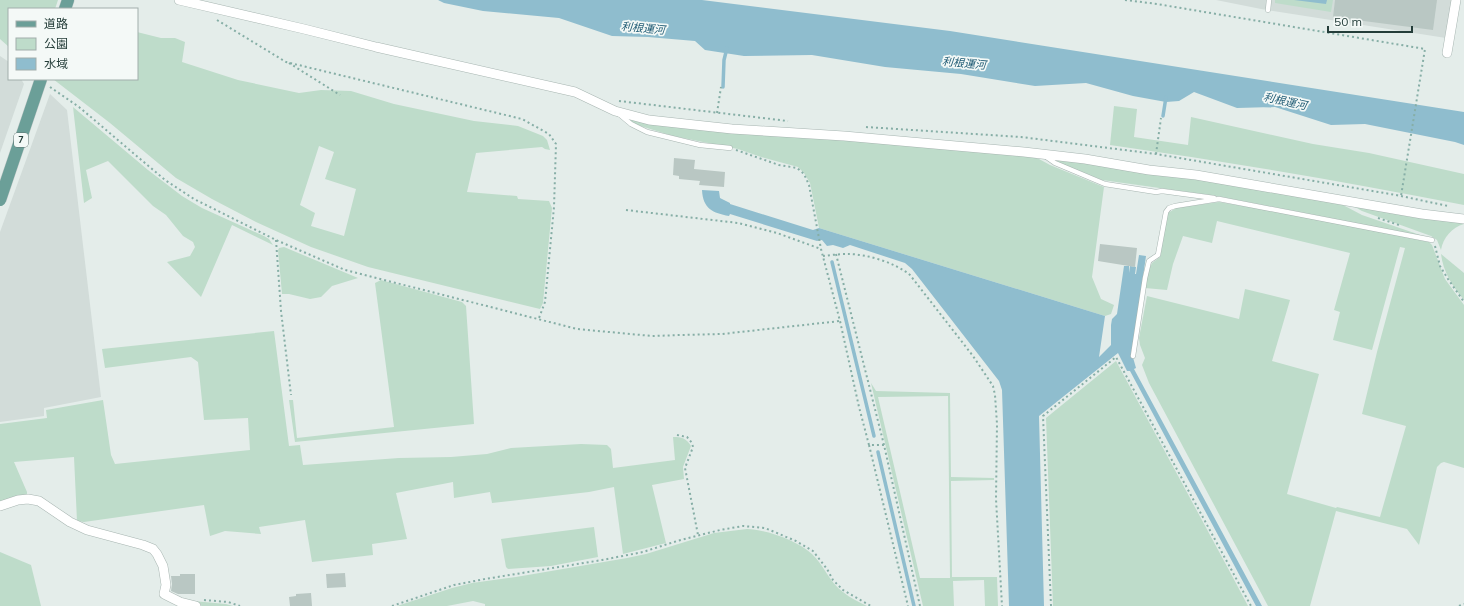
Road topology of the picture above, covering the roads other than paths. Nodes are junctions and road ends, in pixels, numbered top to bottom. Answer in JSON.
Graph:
{"nodes":[{"id":1,"x":179,"y":0,"type":"edge"},
{"id":2,"x":1269,"y":0,"type":"edge"},
{"id":3,"x":1456,"y":0,"type":"edge"},
{"id":4,"x":1268,"y":10,"type":"dead end"},
{"id":5,"x":1447,"y":53,"type":"dead end"},
{"id":6,"x":43,"y":81,"type":"edge"},
{"id":7,"x":615,"y":111,"type":"junction"},
{"id":8,"x":730,"y":148,"type":"road end"},
{"id":9,"x":1043,"y":154,"type":"junction"},
{"id":10,"x":1219,"y":199,"type":"junction"},
{"id":11,"x":0,"y":200,"type":"edge"},
{"id":12,"x":1464,"y":218,"type":"edge"},
{"id":13,"x":1432,"y":240,"type":"dead end"},
{"id":14,"x":1133,"y":356,"type":"dead end"},
{"id":15,"x":0,"y":506,"type":"edge"},
{"id":16,"x":198,"y":603,"type":"edge"}],
"edges":[{"from":1,"to":7,"type":"street"},
{"from":2,"to":4,"type":"lane"},
{"from":3,"to":5,"type":"street"},
{"from":6,"to":11,"type":"main road","number":"7","bridge":true},
{"from":7,"to":8,"type":"lane"},
{"from":7,"to":9,"type":"street"},
{"from":9,"to":10,"type":"lane"},
{"from":9,"to":12,"type":"street"},
{"from":10,"to":13,"type":"lane"},
{"from":10,"to":14,"type":"lane"},
{"from":15,"to":16,"type":"street"}]}
